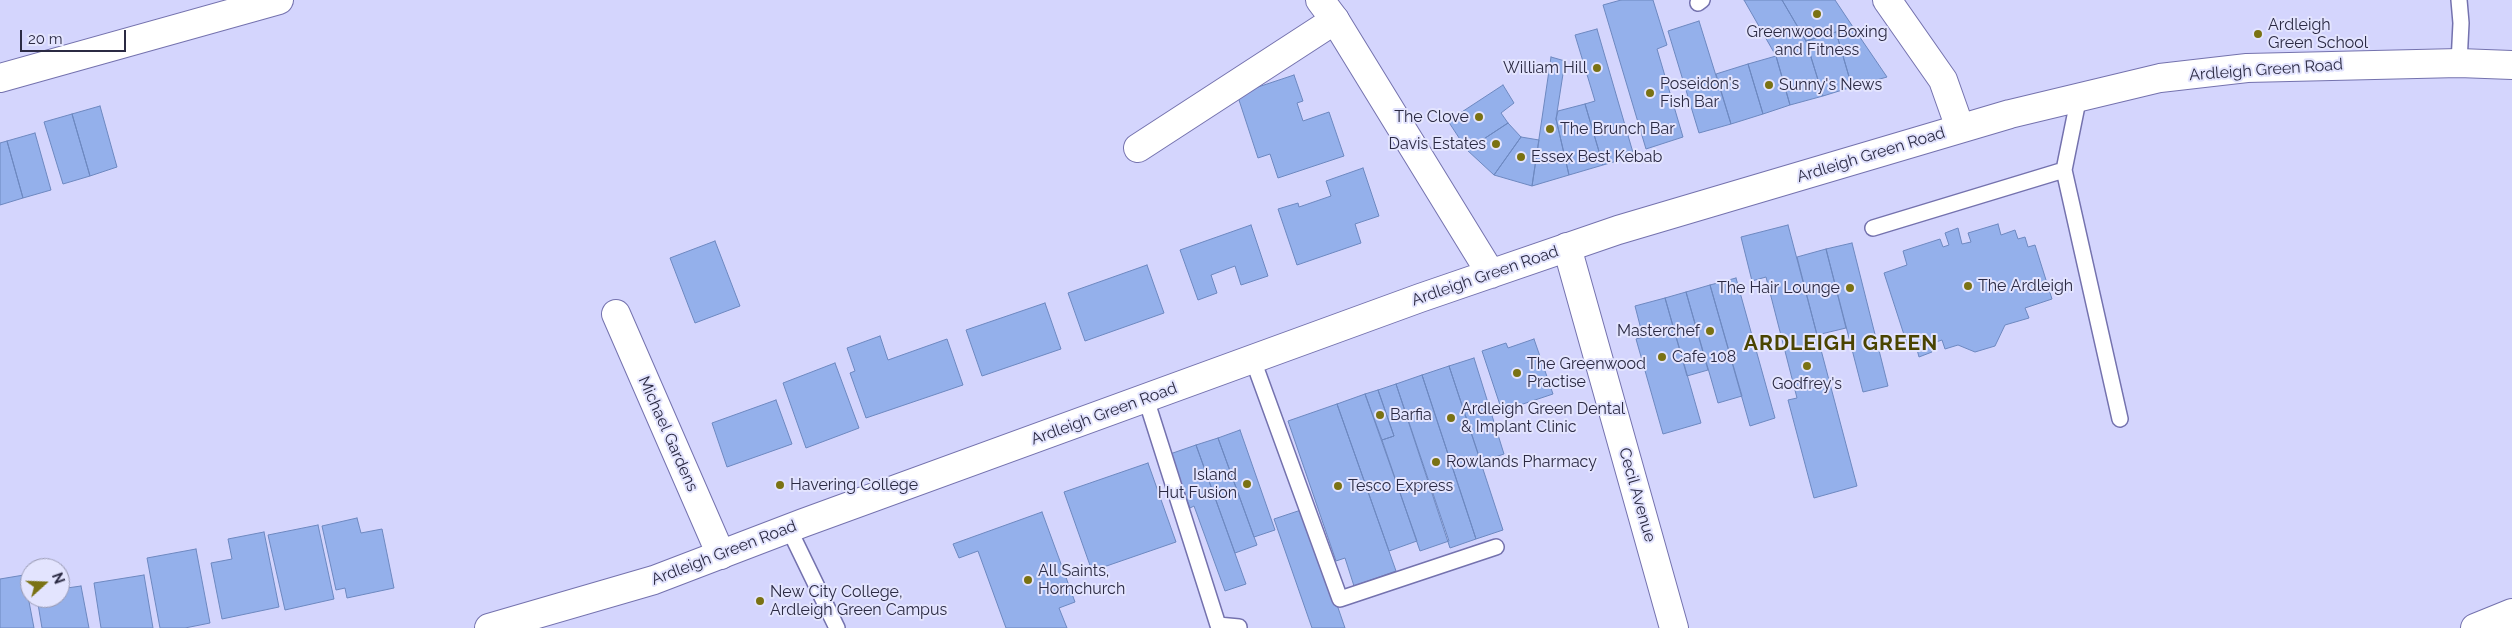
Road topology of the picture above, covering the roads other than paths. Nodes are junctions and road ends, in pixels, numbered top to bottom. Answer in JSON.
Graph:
{"nodes":[{"id":1,"x":279,"y":0,"type":"edge"},
{"id":2,"x":1888,"y":0,"type":"edge"},
{"id":3,"x":2459,"y":0,"type":"edge"},
{"id":4,"x":1328,"y":10,"type":"edge"},
{"id":5,"x":2459,"y":63,"type":"junction"},
{"id":6,"x":2512,"y":65,"type":"edge"},
{"id":7,"x":0,"y":78,"type":"edge"},
{"id":8,"x":2079,"y":96,"type":"junction"},
{"id":9,"x":1960,"y":128,"type":"junction"},
{"id":10,"x":1138,"y":148,"type":"dead end"},
{"id":11,"x":2064,"y":170,"type":"junction"},
{"id":12,"x":1873,"y":228,"type":"dead end"},
{"id":13,"x":1568,"y":247,"type":"junction"},
{"id":14,"x":1491,"y":274,"type":"junction"},
{"id":15,"x":616,"y":314,"type":"dead end"},
{"id":16,"x":1253,"y":360,"type":"junction"},
{"id":17,"x":1146,"y":399,"type":"junction"},
{"id":18,"x":2120,"y":419,"type":"dead end"},
{"id":19,"x":789,"y":529,"type":"junction"},
{"id":20,"x":1496,"y":547,"type":"dead end"},
{"id":21,"x":721,"y":555,"type":"junction"},
{"id":22,"x":2512,"y":614,"type":"edge"},
{"id":23,"x":1239,"y":627,"type":"dead end"},
{"id":24,"x":489,"y":628,"type":"edge"},
{"id":25,"x":837,"y":628,"type":"edge"},
{"id":26,"x":1674,"y":628,"type":"edge"},
{"id":27,"x":2475,"y":628,"type":"edge"}],
"edges":[{"from":1,"to":7,"type":"street"},
{"from":2,"to":9,"type":"street"},
{"from":3,"to":5,"type":"lane"},
{"from":4,"to":10,"type":"street"},
{"from":4,"to":14,"type":"street"},
{"from":5,"to":6,"type":"street","name":"Ardleigh Green Road"},
{"from":5,"to":8,"type":"street","name":"Ardleigh Green Road"},
{"from":8,"to":9,"type":"street","name":"Ardleigh Green Road"},
{"from":8,"to":11,"type":"lane"},
{"from":9,"to":13,"type":"street","name":"Ardleigh Green Road"},
{"from":11,"to":12,"type":"lane"},
{"from":11,"to":18,"type":"lane"},
{"from":13,"to":14,"type":"street","name":"Ardleigh Green Road"},
{"from":13,"to":26,"type":"street","name":"Cecil Avenue"},
{"from":14,"to":16,"type":"street","name":"Ardleigh Green Road"},
{"from":15,"to":21,"type":"street","name":"Michael Gardens"},
{"from":16,"to":17,"type":"street","name":"Ardleigh Green Road"},
{"from":16,"to":20,"type":"lane"},
{"from":17,"to":19,"type":"street","name":"Ardleigh Green Road"},
{"from":17,"to":23,"type":"lane"},
{"from":19,"to":21,"type":"street","name":"Ardleigh Green Road"},
{"from":19,"to":25,"type":"lane"},
{"from":21,"to":24,"type":"street","name":"Ardleigh Green Road"},
{"from":22,"to":27,"type":"street"}]}
